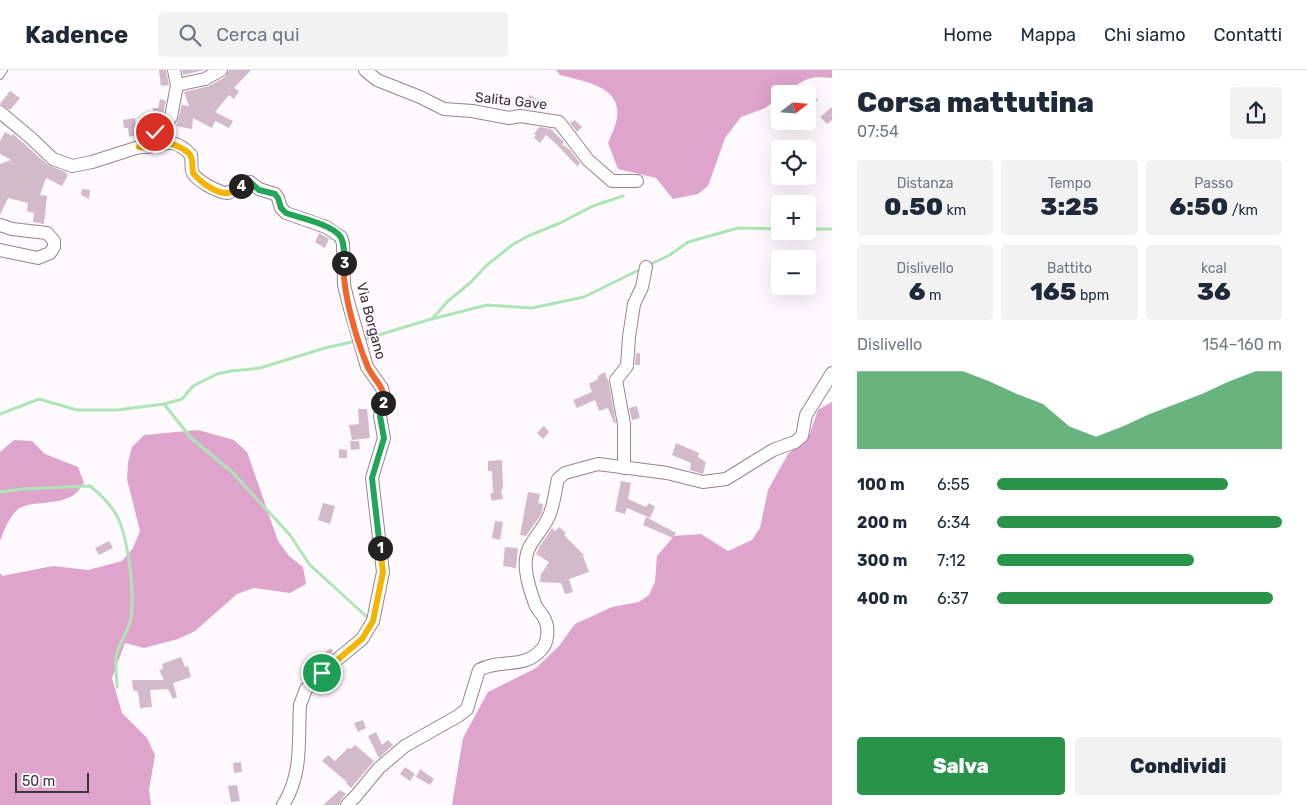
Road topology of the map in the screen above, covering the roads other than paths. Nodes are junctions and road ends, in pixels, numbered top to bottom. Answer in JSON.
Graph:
{"nodes":[{"id":1,"x":4,"y":70,"type":"edge"},
{"id":2,"x":174,"y":70,"type":"edge"},
{"id":3,"x":221,"y":70,"type":"edge"},
{"id":4,"x":365,"y":70,"type":"edge"},
{"id":5,"x":0,"y":76,"type":"edge"},
{"id":6,"x":177,"y":85,"type":"junction"},
{"id":7,"x":0,"y":112,"type":"edge"},
{"id":8,"x":139,"y":147,"type":"junction"},
{"id":9,"x":637,"y":181,"type":"dead end"},
{"id":10,"x":0,"y":225,"type":"edge"},
{"id":11,"x":0,"y":250,"type":"edge"},
{"id":12,"x":646,"y":267,"type":"dead end"},
{"id":13,"x":832,"y":373,"type":"edge"},
{"id":14,"x":624,"y":468,"type":"junction"},
{"id":15,"x":283,"y":805,"type":"edge"},
{"id":16,"x":347,"y":805,"type":"edge"}],
"edges":[{"from":1,"to":5,"type":"lane"},
{"from":2,"to":6,"type":"street"},
{"from":3,"to":6,"type":"street"},
{"from":4,"to":9,"type":"street","name":"Salita Gave"},
{"from":6,"to":8,"type":"street"},
{"from":7,"to":8,"type":"street"},
{"from":8,"to":15,"type":"street","name":"Via Borgano"},
{"from":10,"to":11,"type":"street"},
{"from":12,"to":14,"type":"street"},
{"from":13,"to":14,"type":"street"},
{"from":14,"to":16,"type":"street"}]}
